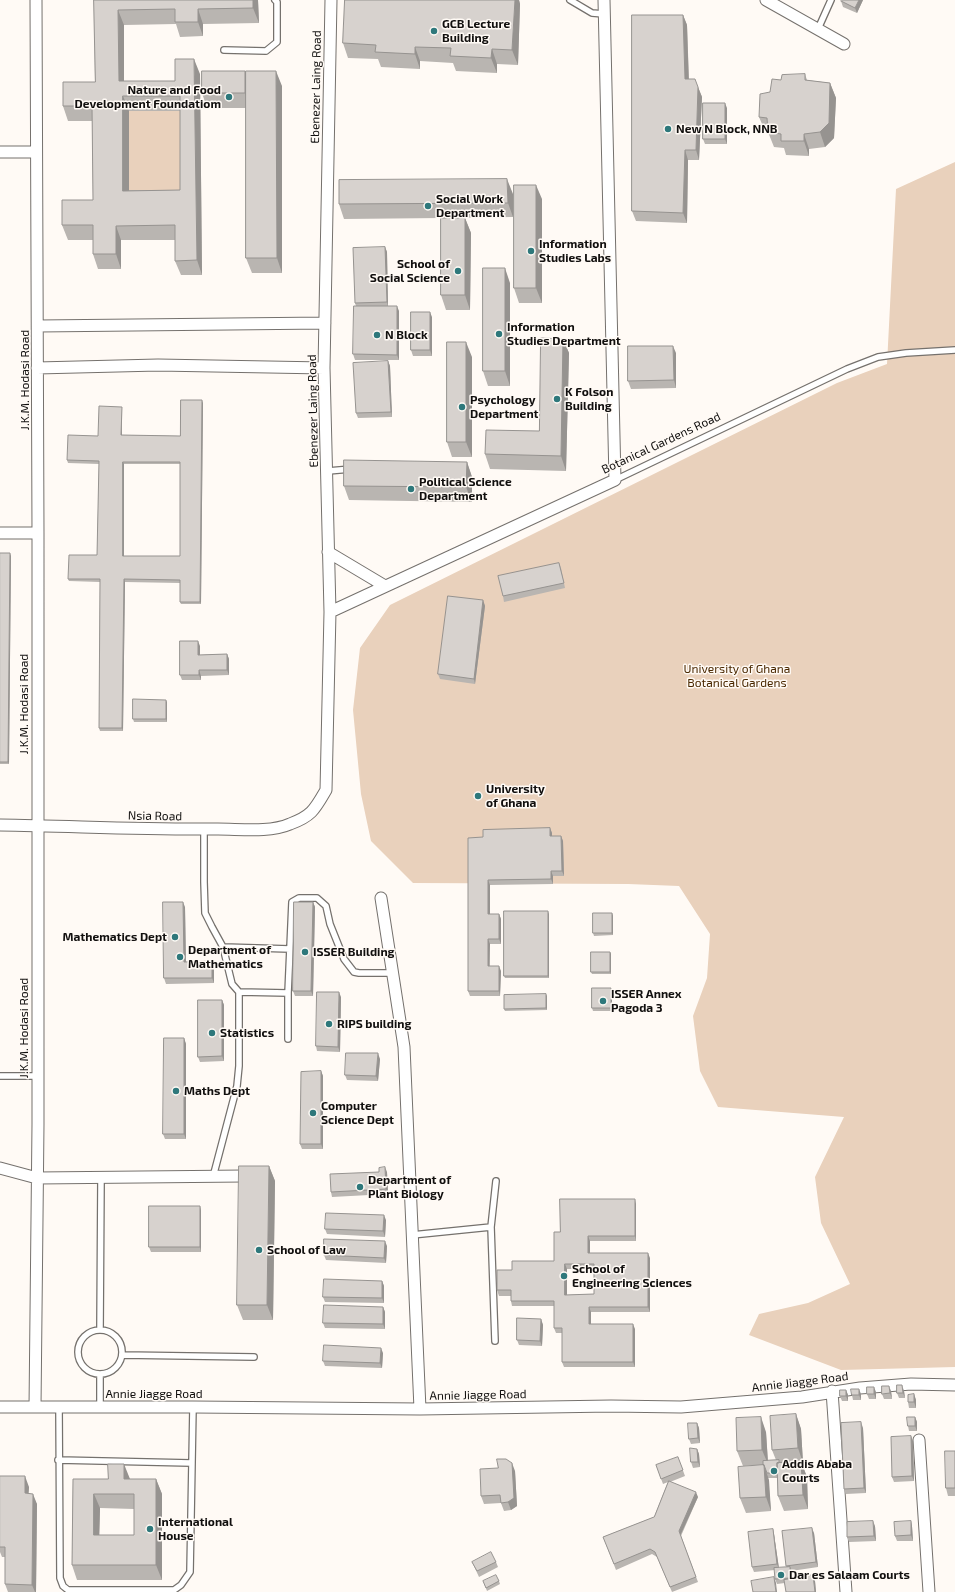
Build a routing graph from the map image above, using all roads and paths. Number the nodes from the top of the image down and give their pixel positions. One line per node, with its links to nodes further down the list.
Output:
1 (36, 0): 13 (street, J.K.M. Hodasi Road)
2 (275, 0): 11 (lane)
3 (331, 0): 14 (street, Ebenezer Laing Road)
4 (570, 0): 8 (lane)
5 (604, 0): 8 (street)
6 (766, 0): 9 (street)
7 (831, 0): 9 (lane)
8 (604, 14): 21 (street)
9 (818, 29): 10 (street)
10 (844, 44)
11 (224, 50)
12 (0, 152): 13 (street)
13 (36, 152): 15 (street, J.K.M. Hodasi Road)
14 (325, 323): 15 (street); 18 (street, Ebenezer Laing Road)
15 (38, 326): 17 (street, J.K.M. Hodasi Road)
16 (955, 350): 21 (lane, Botanical Gardens Road)
17 (37, 368): 18 (street); 23 (street, J.K.M. Hodasi Road)
18 (324, 368): 20 (street, Ebenezer Laing Road)
19 (354, 469): 20 (lane)
20 (328, 471): 24 (street, Ebenezer Laing Road)
21 (615, 480): 25 (street, Botanical Gardens Road)
22 (0, 533): 23 (street)
23 (38, 533): 29 (street, J.K.M. Hodasi Road)
24 (328, 552): 25 (street); 26 (street, Ebenezer Laing Road)
25 (385, 586): 26 (street, Botanical Gardens Road)
26 (330, 612): 27 (street, Ebenezer Laing Road)
27 (308, 816): 30 (street, Nsia Road)
28 (0, 825): 29 (street, Nsia Road)
29 (37, 826): 30 (street, Nsia Road); 39 (street, J.K.M. Hodasi Road)
30 (204, 829): 32 (lane)
31 (381, 898): 34 (street)
32 (224, 947): 33 (lane); 35 (lane)
33 (290, 949): 34 (lane); 36 (lane)
34 (392, 973): 47 (street)
35 (239, 992): 36 (lane); 42 (lane)
36 (288, 993): 37 (lane)
37 (288, 1039)
38 (0, 1076): 39 (lane)
39 (37, 1076): 43 (street, J.K.M. Hodasi Road)
40 (0, 1168): 43 (street)
41 (244, 1176): 42 (street)
42 (213, 1177): 44 (street)
43 (37, 1178): 44 (street); 56 (street, J.K.M. Hodasi Road)
44 (101, 1179): 48 (lane)
45 (496, 1181): 46 (lane)
46 (491, 1226): 47 (lane); 49 (lane)
47 (412, 1235): 60 (street)
48 (100, 1330): 50 (lane); 52 (lane)
49 (495, 1341)
50 (122, 1355): 51 (lane); 52 (lane)
51 (254, 1357)
52 (100, 1374): 58 (lane)
53 (955, 1385): 54 (street, Annie Jiagge Road)
54 (832, 1391): 60 (street, Annie Jiagge Road); 64 (street)
55 (0, 1407): 56 (street, Annie Jiagge Road)
56 (35, 1407): 57 (street, Annie Jiagge Road)
57 (58, 1407): 58 (street, Annie Jiagge Road); 62 (lane)
58 (100, 1407): 59 (street, Annie Jiagge Road)
59 (193, 1407): 60 (street, Annie Jiagge Road); 63 (lane)
60 (420, 1409)
61 (919, 1440): 65 (street)
62 (58, 1460): 63 (lane); 63 (lane)
63 (191, 1463)
64 (846, 1592)
65 (929, 1592)

